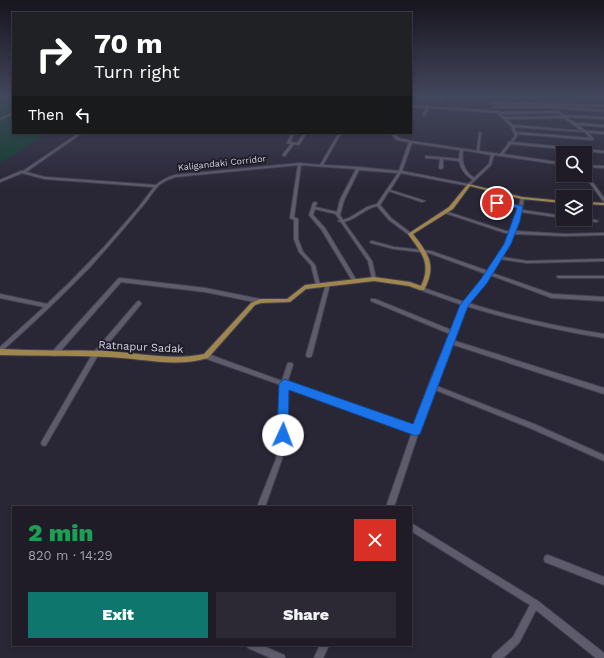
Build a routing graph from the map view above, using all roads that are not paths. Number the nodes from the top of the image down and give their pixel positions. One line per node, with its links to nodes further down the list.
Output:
1 (513, 128): 6 (street)
2 (533, 128): 4 (street)
3 (581, 128): 4 (street)
4 (586, 132): 6 (street); 7 (street)
5 (480, 133): 17 (street)
6 (515, 133): 14 (street)
7 (604, 133)
8 (80, 134): 33 (street)
9 (293, 134): 15 (street)
10 (305, 134): 15 (street)
11 (339, 134): 27 (street)
12 (392, 134): 13 (street)
13 (411, 142): 16 (street); 32 (street)
14 (509, 143): 18 (street); 20 (street)
15 (293, 144): 21 (street)
16 (462, 149): 17 (street); 24 (street)
17 (478, 152): 19 (street)
18 (604, 152)
19 (493, 154): 20 (street); 34 (street)
20 (501, 155): 25 (street)
21 (284, 156)
22 (426, 157): 23 (street)
23 (442, 158): 24 (street); 31 (street)
24 (460, 160): 34 (street)
25 (556, 163)
26 (300, 164): 27 (street, Kaligandaki Corridor); 38 (street, Kaligandaki Corridor); 70 (street)
27 (321, 165): 30 (street, Kaligandaki Corridor)
28 (592, 166): 29 (street)
29 (604, 167)
30 (358, 168): 32 (street, Kaligandaki Corridor); 52 (street)
31 (441, 168)
32 (400, 172): 37 (street, Kaligandaki Corridor); 39 (street)
33 (23, 173): 35 (street); 38 (street)
34 (474, 179): 37 (street)
35 (0, 181)
36 (591, 182): 41 (street)
37 (469, 185): 40 (main road); 51 (main road)
38 (155, 186): 78 (street, Kaligandaki Corridor)
39 (388, 190): 42 (street); 48 (street)
40 (522, 198): 43 (main road); 50 (street)
41 (604, 200)
42 (423, 201)
43 (556, 201)
44 (315, 203): 49 (street)
45 (497, 203): 50 (street)
46 (592, 203): 47 (main road)
47 (604, 204)
48 (378, 205): 54 (street); 58 (street)
49 (313, 208): 52 (street); 68 (street)
50 (521, 209): 53 (street); 57 (street)
51 (444, 212): 57 (street); 58 (main road)
52 (338, 213): 54 (street)
53 (556, 216)
54 (340, 221): 67 (street)
55 (592, 221): 56 (street)
56 (596, 221)
57 (513, 232): 59 (street); 62 (street)
58 (410, 234): 61 (main road)
59 (604, 234)
60 (372, 242): 61 (street)
61 (424, 251): 64 (street); 71 (main road)
62 (499, 258): 63 (street); 64 (street)
63 (604, 260)
64 (489, 272): 73 (street); 77 (street)
65 (559, 277): 66 (street)
66 (604, 277)
67 (374, 279): 68 (main road); 71 (main road)
68 (355, 281): 69 (main road)
69 (328, 284): 70 (main road); 85 (street)
70 (318, 285): 75 (main road)
71 (422, 289): 77 (street)
72 (0, 296): 78 (street)
73 (604, 299)
74 (373, 300): 79 (street)
75 (260, 301): 83 (street); 86 (main road)
76 (139, 303): 84 (street)
77 (464, 305): 79 (street); 80 (street)
78 (48, 306): 82 (street, Kaligandaki Corridor)
79 (453, 333): 81 (street)
80 (604, 336)
81 (449, 341): 89 (street); 90 (street)
82 (0, 351): 83 (main road, Ratnapur Sadak)
83 (54, 354): 84 (main road, Ratnapur Sadak)
84 (95, 354): 86 (main road, Ratnapur Sadak); 92 (street)
85 (309, 355)
86 (206, 356): 88 (street)
87 (290, 365): 88 (street)
88 (284, 384): 91 (street); 94 (street)
89 (431, 386): 91 (street); 93 (street)
90 (604, 392)
91 (416, 430): 95 (street)
92 (44, 443)
93 (604, 458)
94 (261, 506)
95 (390, 506)
96 (412, 528): 99 (street)
97 (548, 559): 98 (street)
98 (604, 581)
99 (535, 604): 104 (street); 105 (street)
100 (253, 646): 102 (street)
101 (324, 646): 103 (street)
102 (281, 658)
103 (318, 658)
104 (496, 658)
105 (603, 658)

